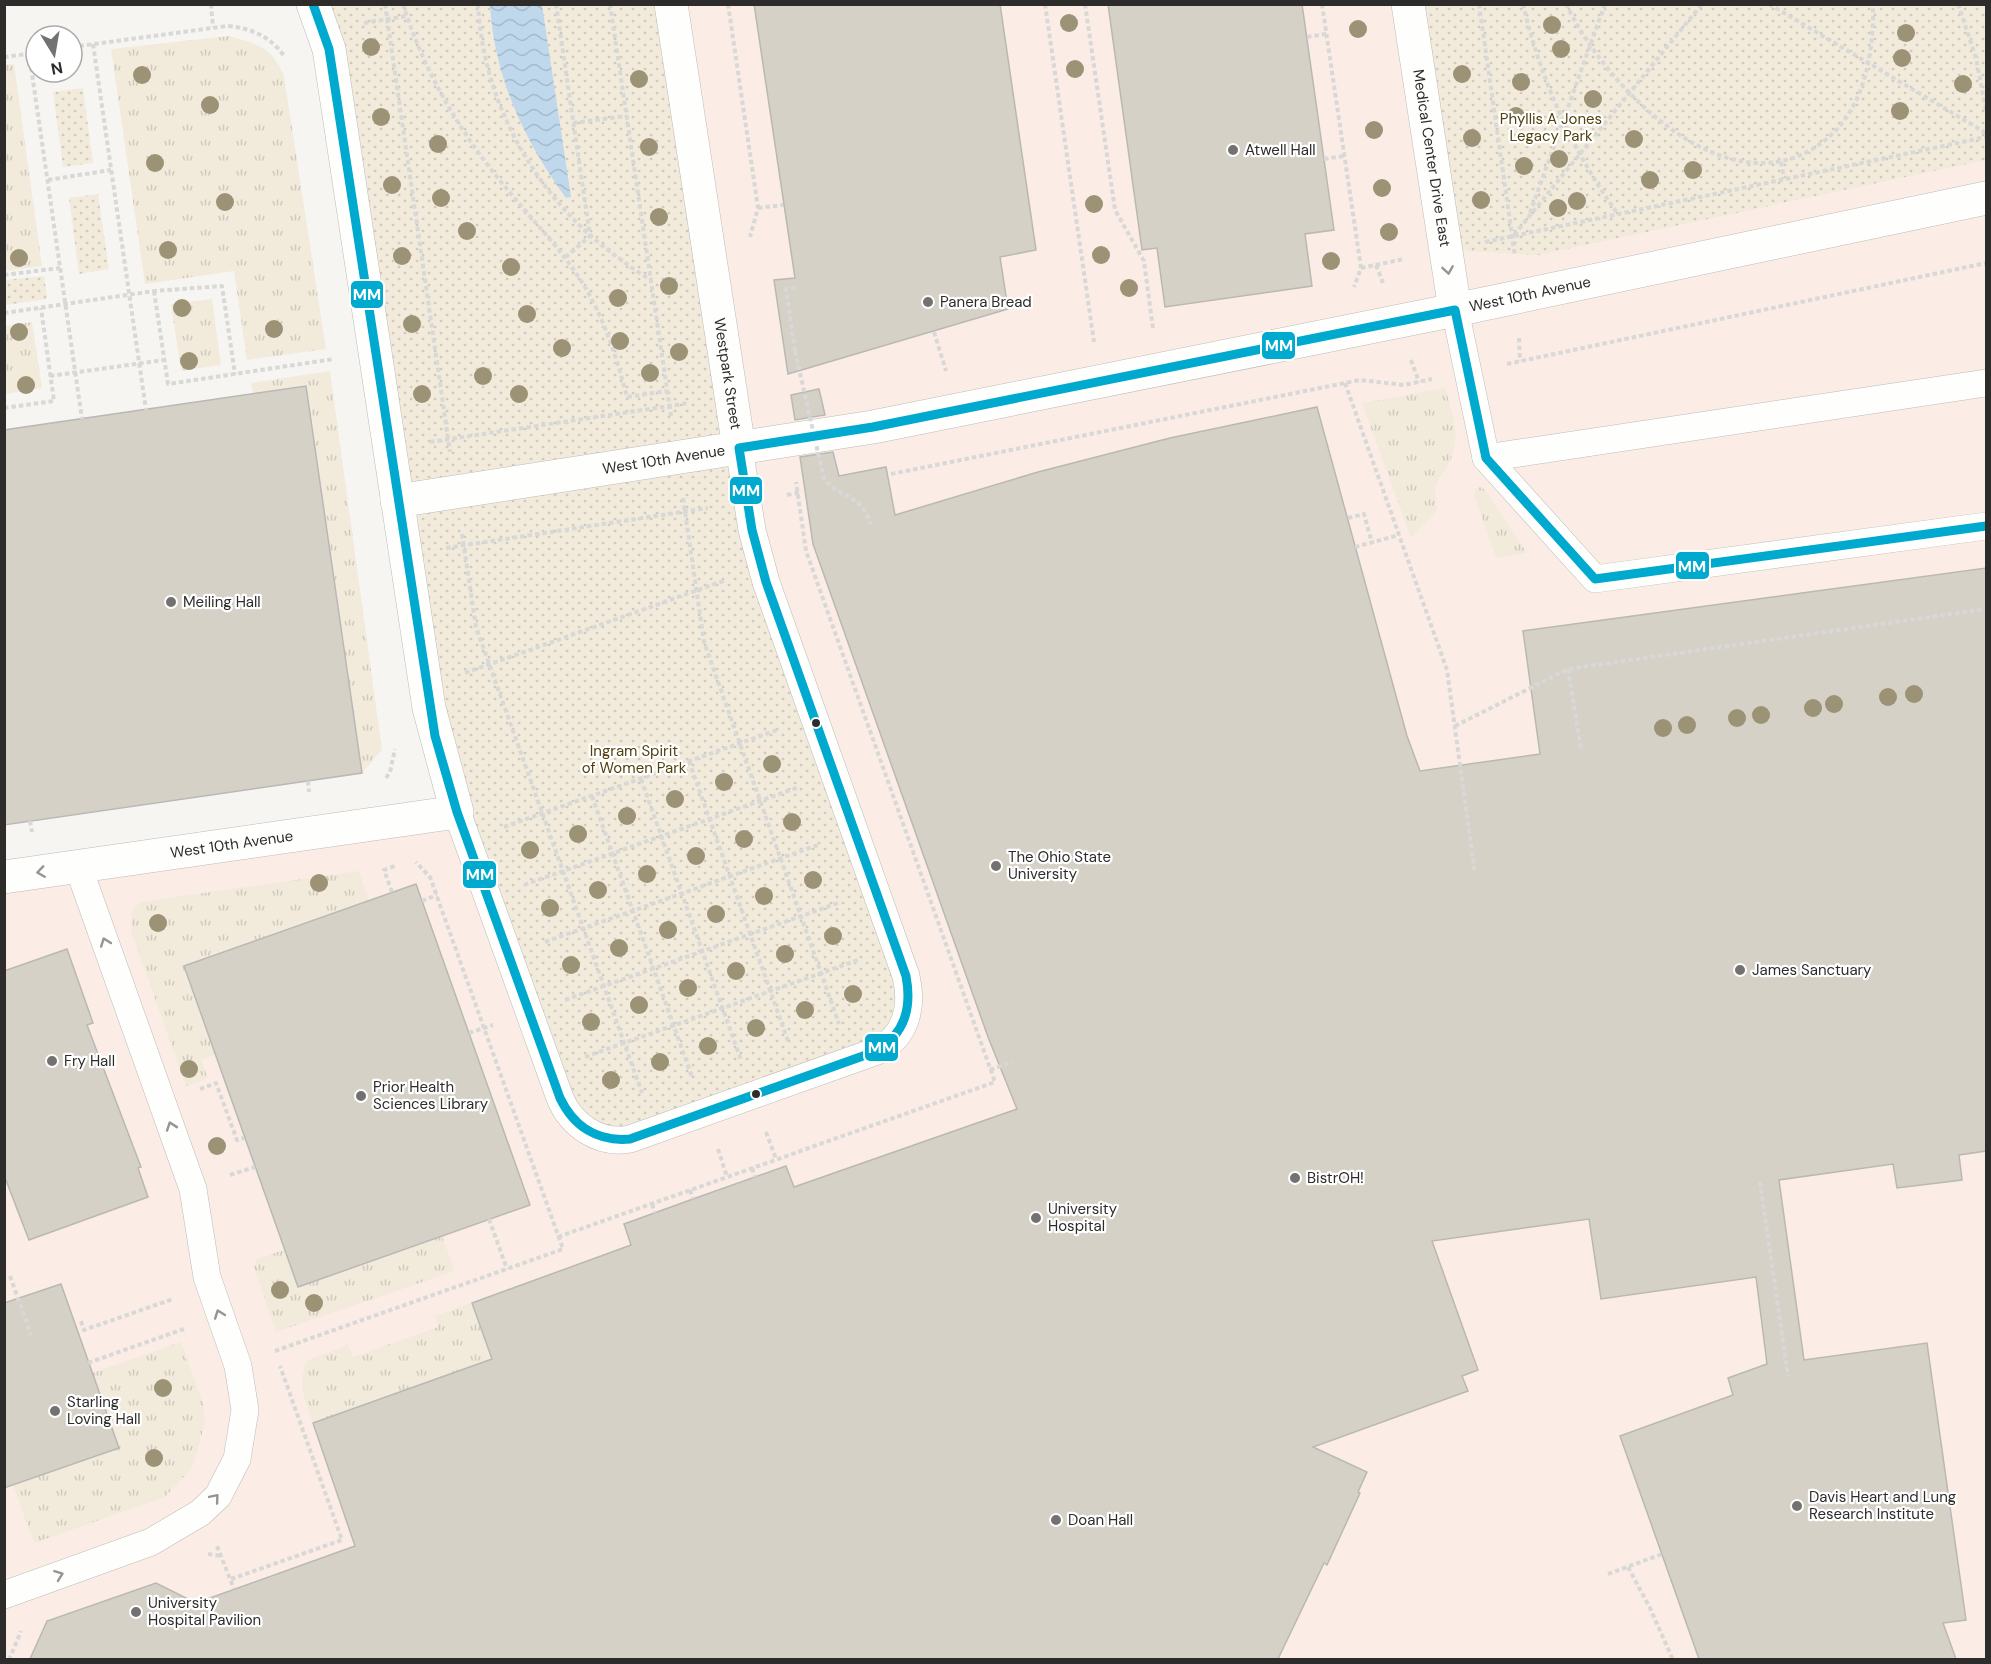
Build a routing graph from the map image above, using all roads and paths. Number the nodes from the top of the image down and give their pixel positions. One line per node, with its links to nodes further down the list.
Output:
1 (211, 4): 22 (path)
2 (313, 4): 88 (street)
3 (385, 4): 86 (path)
4 (403, 4): 54 (path)
5 (478, 4): 51 (path)
6 (556, 4): 37 (path)
7 (610, 4): 35 (path)
8 (672, 4): 81 (street, Westpark Street)
9 (728, 4): 48 (path)
10 (1045, 4): 69 (path)
11 (1085, 4): 67 (path)
12 (1322, 4): 23 (path)
13 (1408, 4): 65 (street, Medical Center Drive East, one-way to 65)
14 (1479, 4): 52 (path)
15 (1523, 4): 36 (path)
16 (1566, 4): 27 (path)
17 (1605, 4): 27 (path)
18 (1702, 4): 33 (path)
19 (1769, 4): 30 (path)
20 (1873, 4): 30 (path)
21 (1958, 4): 34 (path)
22 (213, 27): 25 (path); 31 (path)
23 (1326, 34): 24 (path); 40 (path)
24 (1307, 37)
25 (93, 44): 26 (path); 43 (path)
26 (84, 45)
27 (1590, 47): 33 (path); 36 (path)
28 (24, 55): 29 (path)
29 (4, 57)
30 (1868, 63): 38 (path); 42 (path)
31 (290, 64)
32 (34, 84): 45 (path)
33 (1629, 94): 39 (path); 42 (path)
34 (1986, 111)
35 (627, 116): 37 (path); 58 (path)
36 (1564, 119): 39 (path); 50 (path)
37 (573, 123): 51 (path)
38 (1986, 135): 44 (path)
39 (1581, 154): 49 (path); 50 (path)
40 (1344, 156): 41 (path); 59 (path)
41 (1324, 159)
42 (1781, 162): 44 (path)
43 (111, 170): 45 (path); 62 (path)
44 (1784, 179): 49 (path)
45 (48, 180): 56 (path)
46 (1986, 198): 65 (street, West 10th Avenue)
47 (783, 205): 48 (path)
48 (758, 208): 53 (path)
49 (1618, 214): 52 (path)
50 (1529, 217): 52 (path)
51 (590, 236): 54 (path); 58 (path)
52 (1514, 236)
53 (749, 242)
54 (566, 257): 80 (path)
55 (1986, 263): 74 (path)
56 (60, 268): 57 (path); 63 (path)
57 (4, 275)
58 (651, 280): 80 (path)
59 (1358, 282)
60 (796, 288): 96 (path, bridge)
61 (154, 291): 62 (path); 71 (path); 76 (path)
62 (129, 296): 63 (path); 72 (path)
63 (66, 304): 64 (path); 75 (path)
64 (41, 308): 66 (path); 77 (path)
65 (1455, 310): 74 (lane); 87 (street, West 10th Avenue)
66 (4, 313)
67 (1154, 330)
68 (934, 332): 73 (path)
69 (1094, 342)
70 (338, 358): 76 (path)
71 (164, 360): 72 (path); 76 (path)
72 (139, 364): 75 (path); 84 (path)
73 (946, 372)
74 (1467, 372): 78 (path); 90 (lane)
75 (75, 373): 77 (path); 85 (path)
76 (235, 374)
77 (50, 376): 83 (path)
78 (1346, 383): 91 (path); 98 (path)
79 (1986, 383): 90 (lane)
80 (667, 391): 82 (path)
81 (731, 397): 82 (path); 87 (street, Westpark Street)
82 (669, 406): 86 (path); 89 (path)
83 (4, 408)
84 (146, 410)
85 (82, 419)
86 (448, 439): 88 (path); 92 (path)
87 (739, 448): 89 (street, West 10th Avenue); 103 (lane, Westpark Street)
88 (390, 449): 93 (street)
89 (677, 458): 92 (street, West 10th Avenue); 94 (path)
90 (1486, 458): 97 (lane)
91 (891, 474)
92 (456, 492): 93 (street, West 10th Avenue); 100 (path)
93 (398, 501): 102 (street)
94 (685, 512): 100 (path); 104 (path)
95 (1348, 518): 99 (path)
96 (871, 524)
97 (1986, 526)
98 (1399, 535): 99 (path); 110 (path)
99 (1372, 543): 101 (path)
100 (463, 544): 102 (path); 106 (path)
101 (1355, 547)
102 (406, 556): 108 (street)
103 (762, 567): 104 (path); 109 (lane, Westpark Street); 119 (path)
104 (696, 591): 106 (path); 111 (path)
105 (1986, 609): 107 (path)
106 (489, 664): 108 (path); 118 (path)
107 (1569, 669): 110 (path); 112 (path)
108 (426, 687): 122 (street)
109 (814, 717): 111 (path); 114 (lane, Westpark Street)
110 (1455, 726): 130 (path)
111 (740, 743): 113 (path); 117 (path)
112 (1581, 749)
113 (689, 761): 115 (path); 120 (path)
114 (834, 775): 117 (path); 123 (lane, Westpark Street)
115 (641, 779): 116 (path); 124 (path)
116 (592, 796): 118 (path); 125 (path)
117 (760, 801): 120 (path); 126 (path)
118 (542, 814): 122 (path); 129 (path)
119 (901, 816): 123 (path); 155 (path)
120 (710, 819): 124 (path); 131 (path)
121 (397, 820): 122 (street, West 10th Avenue); 127 (path); 128 (street, West 10th Avenue)
122 (463, 826): 127 (path); 137 (lane, Westpark Street)
123 (855, 832): 126 (path); 133 (lane, Westpark Street)
124 (661, 836): 125 (path); 135 (path)
125 (612, 854): 129 (path); 139 (path)
126 (781, 858): 131 (path); 140 (path)
127 (410, 861): 134 (path); 136 (path)
128 (78, 866): 132 (street, West 10th Avenue, one-way to 132); 190 (lane, one-way to 128)
129 (562, 872): 137 (path); 141 (path)
130 (1475, 874)
131 (730, 876): 135 (path); 142 (path)
132 (4, 877)
133 (875, 889): 140 (path); 157 (lane, Westpark Street)
134 (392, 892)
135 (682, 894): 139 (path); 143 (path)
136 (437, 895): 138 (path); 152 (path)
137 (488, 897): 144 (lane, Westpark Street)
138 (422, 900)
139 (633, 910): 141 (path); 145 (path)
140 (801, 916): 142 (path); 146 (path)
141 (583, 928): 144 (path); 147 (path)
142 (750, 934): 143 (path); 148 (path)
143 (702, 951): 145 (path); 149 (path)
144 (508, 955): 150 (lane, Westpark Street)
145 (653, 968): 147 (path); 151 (path)
146 (822, 973): 148 (path); 157 (path)
147 (603, 986): 150 (path); 156 (path)
148 (770, 991): 149 (path); 160 (path)
149 (722, 1008): 151 (path); 162 (path)
150 (529, 1012): 152 (path); 163 (lane, Westpark Street)
151 (674, 1026): 156 (path); 162 (path)
152 (484, 1028): 153 (path); 175 (path)
153 (469, 1033)
154 (988, 1037): 155 (path)
155 (980, 1040): 159 (path)
156 (624, 1043): 163 (path)
157 (852, 1060): 160 (lane, Westpark Street)
158 (1012, 1062): 159 (path)
159 (990, 1070): 165 (path)
160 (802, 1078): 162 (lane, Westpark Street)
161 (220, 1094): 164 (path)
162 (729, 1104): 163 (lane, Westpark Street); 165 (path); 167 (path)
163 (655, 1130)
164 (244, 1138)
165 (776, 1159): 166 (path)
166 (752, 1168): 167 (path); 168 (path)
167 (728, 1177): 170 (path)
168 (755, 1177)
169 (1760, 1182): 185 (path)
170 (690, 1190): 171 (path); 172 (path)
171 (693, 1199)
172 (652, 1204): 173 (path); 175 (path)
173 (655, 1213)
174 (489, 1219): 176 (path)
175 (558, 1237): 176 (path)
176 (507, 1269): 183 (path)
177 (10, 1276): 181 (path)
178 (179, 1296): 179 (path)
179 (81, 1321)
180 (190, 1327): 184 (path)
181 (31, 1335)
182 (271, 1341): 183 (path)
183 (275, 1352): 189 (path)
184 (88, 1363)
185 (1788, 1376)
186 (1662, 1554): 187 (path)
187 (1628, 1567): 188 (path); 191 (path)
188 (1608, 1574)
189 (231, 1579)
190 (4, 1595)
191 (1672, 1659)

